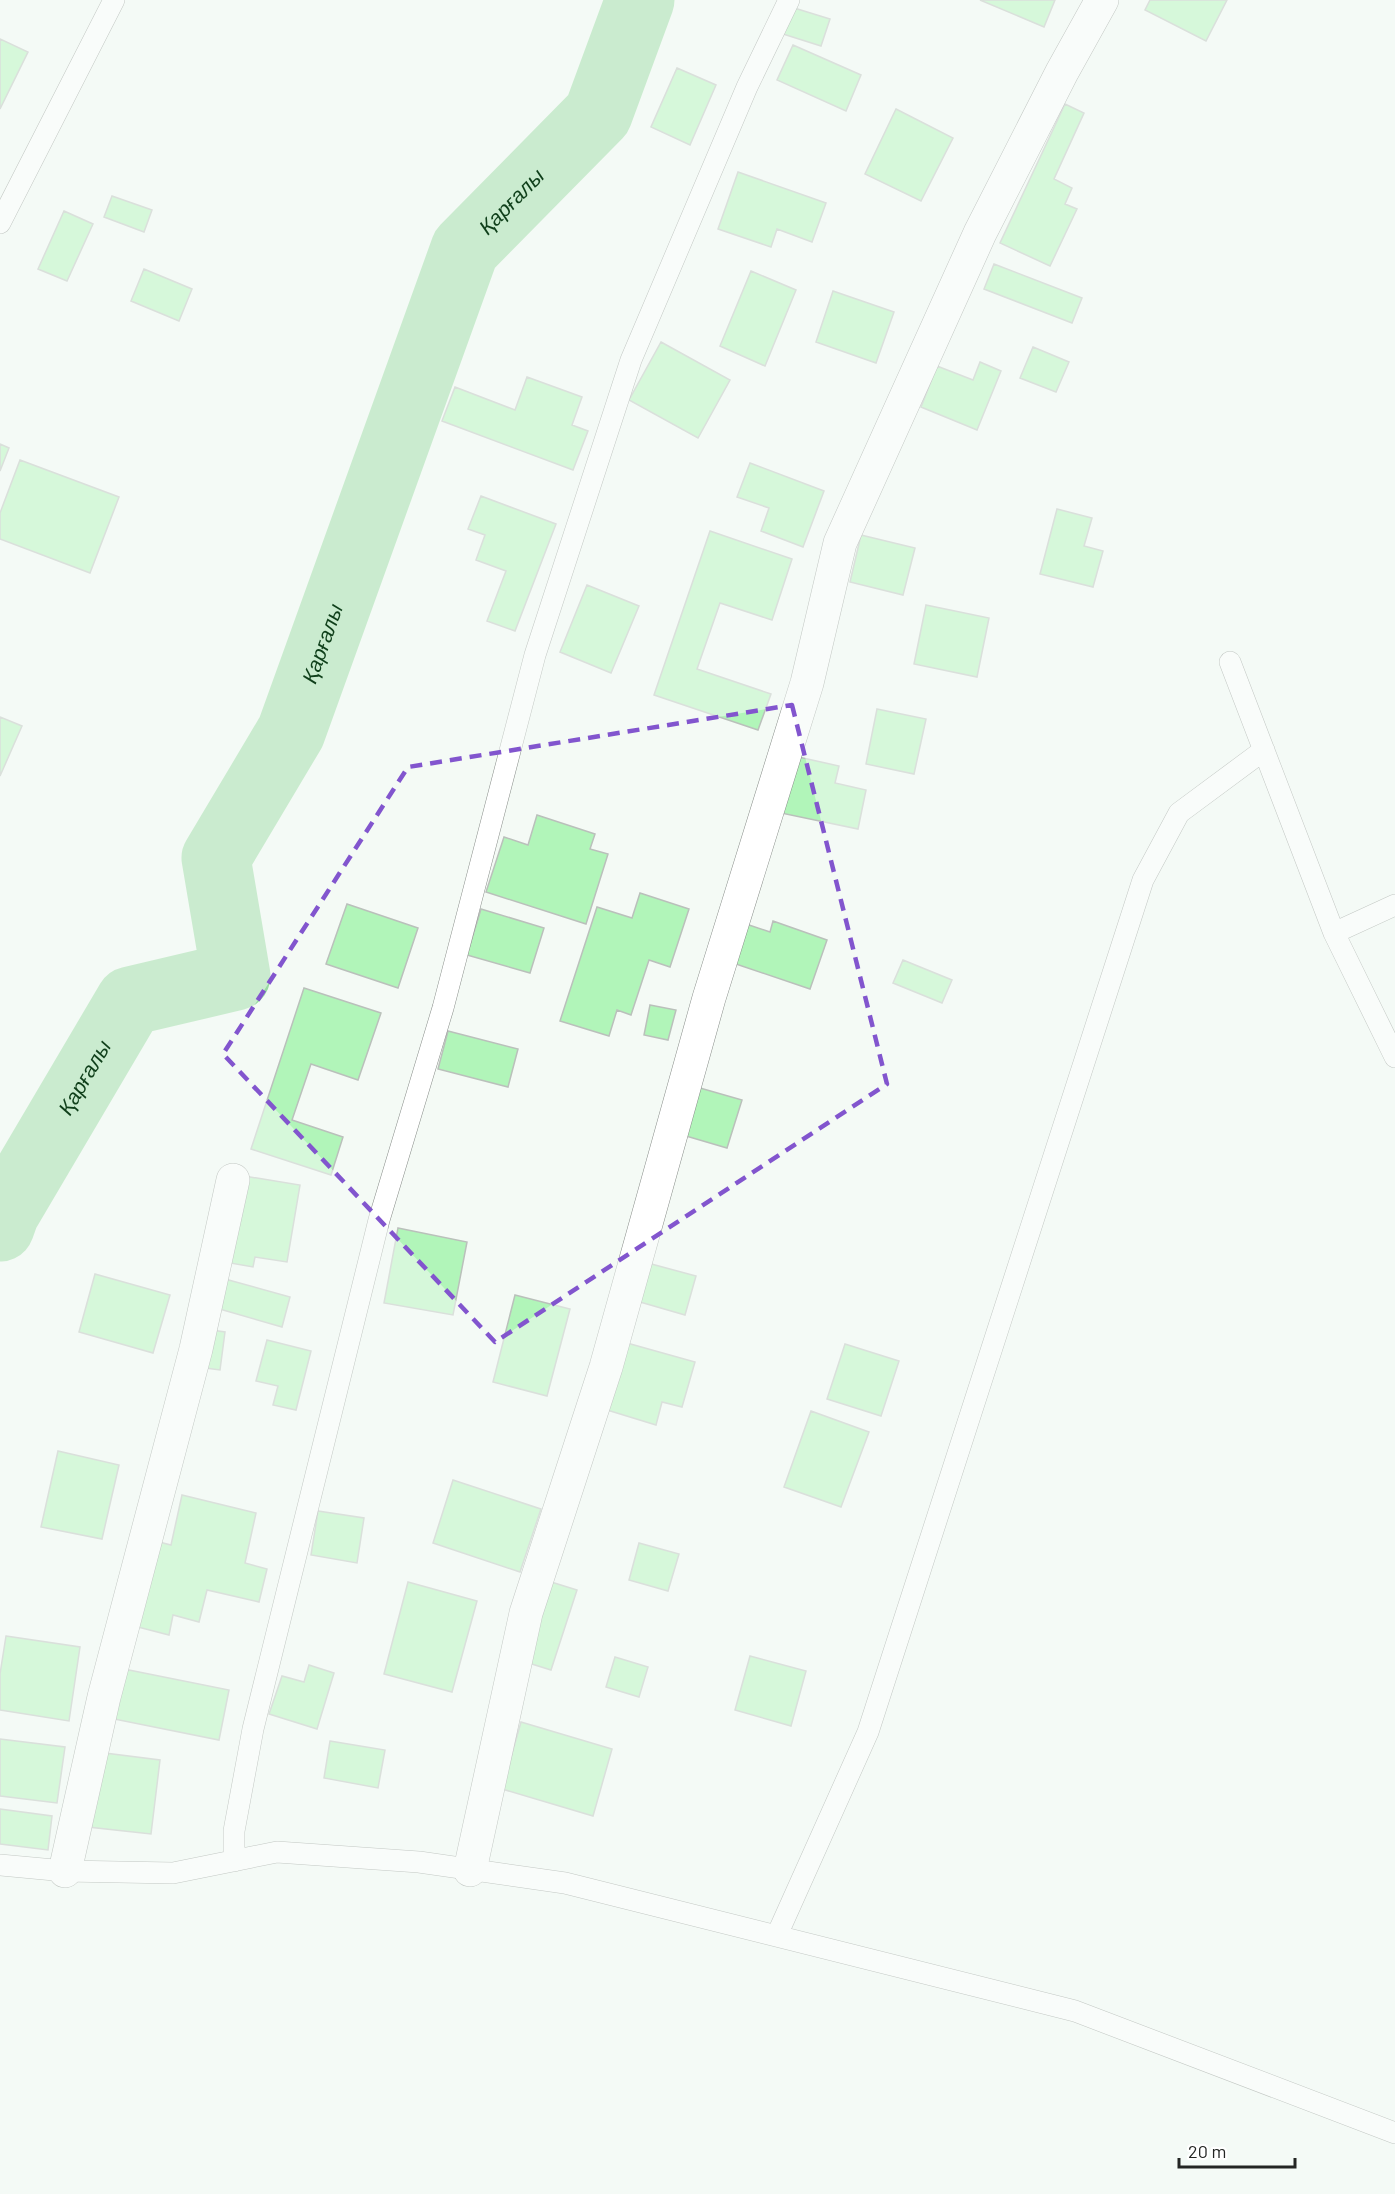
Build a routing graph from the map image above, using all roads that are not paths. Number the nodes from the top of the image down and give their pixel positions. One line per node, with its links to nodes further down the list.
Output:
1 (114, 0): 4 (lane)
2 (789, 0): 11 (lane)
3 (1102, 0): 13 (street)
4 (0, 223)
5 (1230, 662): 6 (lane)
6 (1264, 750): 8 (lane); 15 (lane)
7 (1395, 905): 8 (lane)
8 (1334, 933): 9 (lane)
9 (1395, 1057)
10 (233, 1180): 14 (street)
11 (234, 1861): 13 (lane); 14 (lane)
12 (0, 1866): 14 (lane)
13 (470, 1870): 15 (lane)
14 (65, 1871)
15 (777, 1935): 16 (lane)
16 (1395, 2133)

